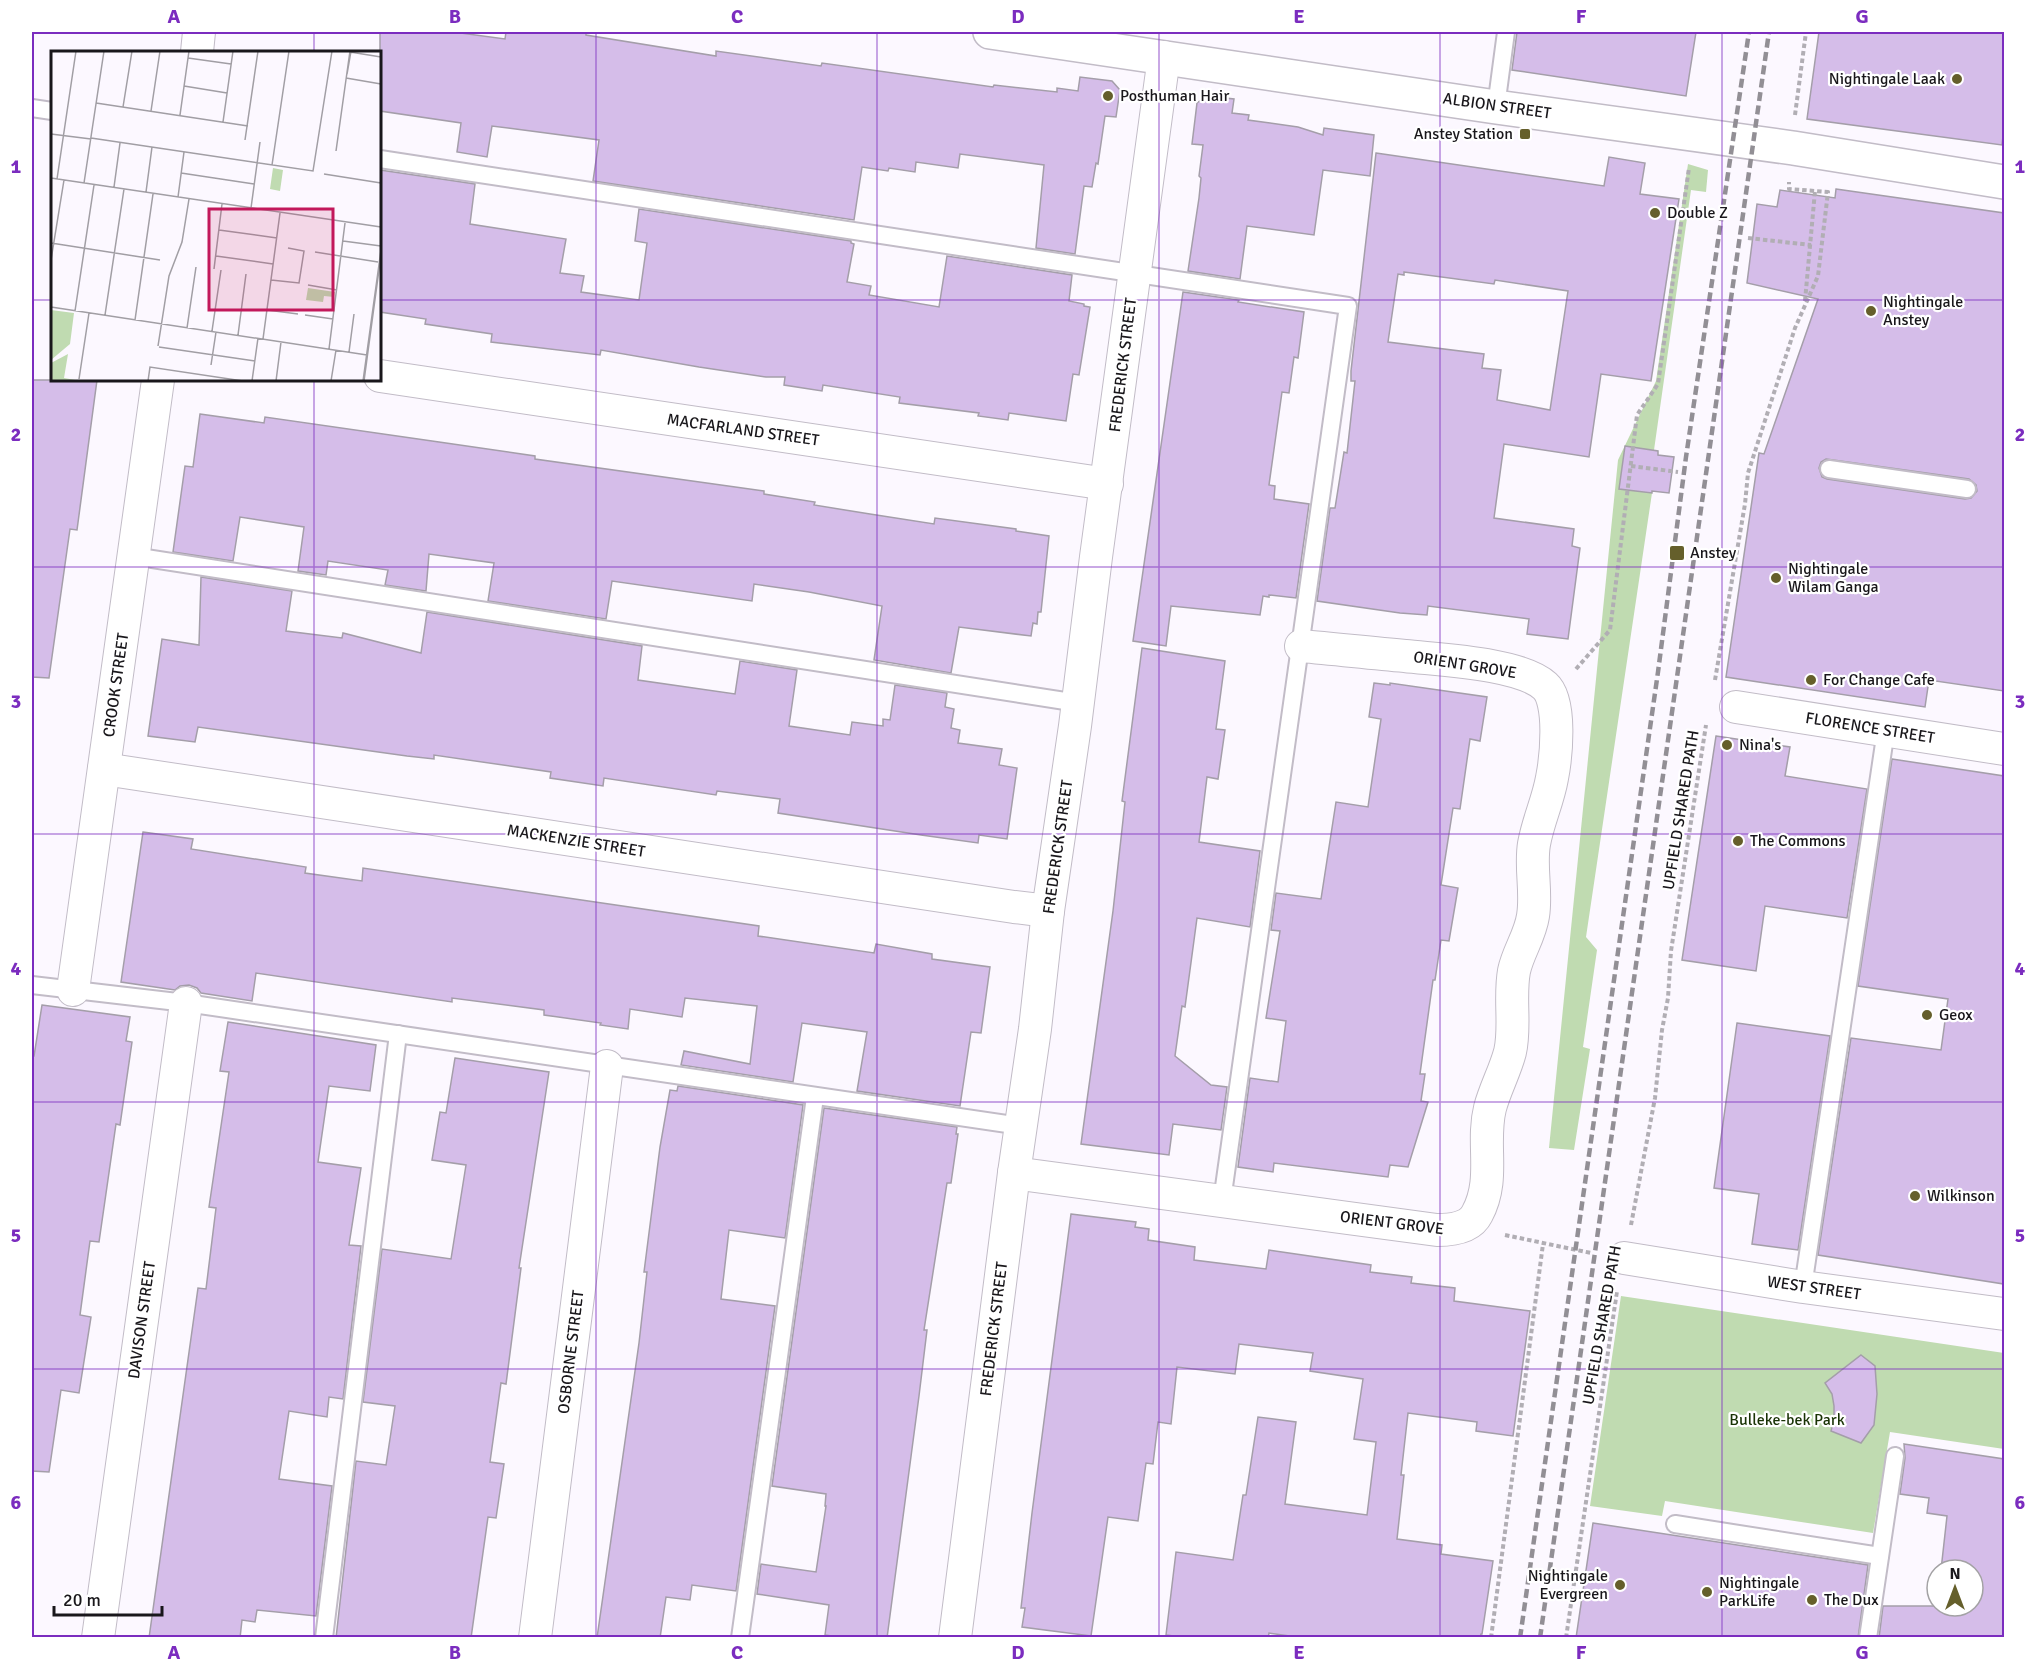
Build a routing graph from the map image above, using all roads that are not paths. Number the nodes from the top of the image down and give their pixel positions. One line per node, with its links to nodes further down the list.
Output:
1 (199, 32): 4 (street)
2 (990, 32): 5 (street, ALBION STREET)
3 (1506, 32): 6 (lane)
4 (197, 51)
5 (1164, 57): 6 (street, ALBION STREET); 11 (street, FREDERICK STREET)
6 (1496, 106): 10 (street, ALBION STREET)
7 (32, 108): 8 (lane)
8 (51, 111)
9 (381, 159): 11 (lane)
10 (2004, 182)
11 (1135, 272): 15 (street, FREDERICK STREET); 18 (lane)
12 (381, 376): 15 (street, MACFARLAND STREET)
13 (158, 381): 17 (street, CROOK STREET)
14 (1829, 469): 16 (lane)
15 (1107, 484): 19 (street, FREDERICK STREET)
16 (1967, 489)
17 (133, 555): 19 (lane); 23 (street, CROOK STREET)
18 (1301, 646): 33 (lane); 33 (street, ORIENT GROVE)
19 (1078, 703): 24 (street, FREDERICK STREET)
20 (1736, 707): 21 (street, FLORENCE STREET)
21 (1886, 730): 22 (street, FLORENCE STREET); 35 (lane)
22 (2004, 749)
23 (104, 770): 24 (street, MACKENZIE STREET); 26 (street, CROOK STREET)
24 (1048, 911): 31 (street, FREDERICK STREET)
25 (32, 985): 26 (lane)
26 (73, 990): 27 (lane)
27 (186, 1003): 28 (lane); 40 (street, DAVISON STREET)
28 (398, 1034): 29 (lane); 41 (lane)
29 (607, 1066): 30 (lane); 42 (street, OSBORNE STREET)
30 (815, 1097): 31 (lane); 43 (lane)
31 (1021, 1126): 32 (street, FREDERICK STREET)
32 (1014, 1173): 33 (street, ORIENT GROVE); 44 (street, FREDERICK STREET)
33 (1222, 1201)
34 (1624, 1258): 35 (street, WEST STREET)
35 (1803, 1287): 36 (street, WEST STREET)
36 (2004, 1314)
37 (1895, 1456): 39 (lane)
38 (1675, 1524): 39 (lane)
39 (1880, 1556): 45 (lane)
40 (98, 1638)
41 (324, 1638)
42 (535, 1638)
43 (740, 1638)
44 (955, 1638)
45 (1868, 1638)

